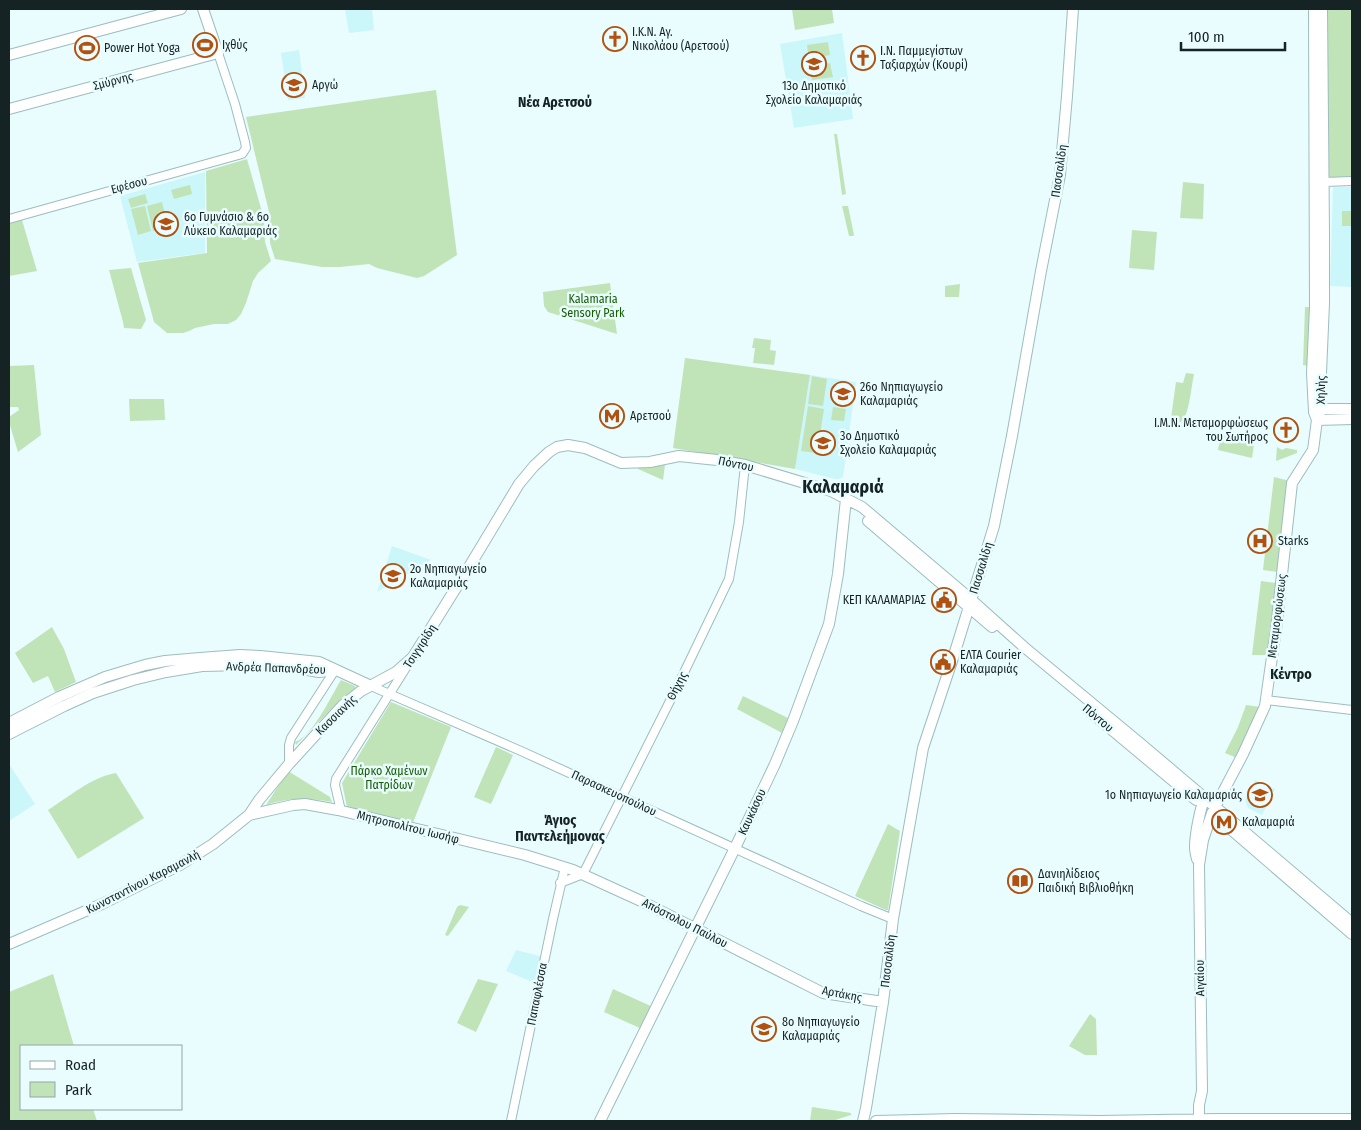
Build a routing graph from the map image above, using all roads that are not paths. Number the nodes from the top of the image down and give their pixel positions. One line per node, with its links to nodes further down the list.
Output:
1 (181, 9): 7 (main road)
2 (203, 9): 6 (main road)
3 (1073, 9): 19 (main road, Πασσαλίδη)
4 (1314, 9): 15 (main road, Χηλής)
5 (1322, 9): 10 (main road, Χηλής)
6 (218, 53): 8 (main road, Σμύρνης); 11 (street, Εφέσου)
7 (9, 55)
8 (9, 109)
9 (1352, 181): 10 (street)
10 (1324, 182): 13 (main road, Χηλής)
11 (9, 219)
12 (1352, 409): 13 (main road)
13 (1321, 410): 15 (main road, Χηλής)
14 (1352, 419): 15 (main road)
15 (1317, 420): 24 (main road, Μεταμορφώσεως)
16 (620, 463): 17 (main road, Πόντου); 20 (main road, Τσιγγιρίδη)
17 (745, 466): 18 (main road, Πόντου); 29 (street, Θήχης)
18 (846, 499): 19 (main road, Πόντου); 34 (main road, Καυκάσου)
19 (970, 603): 30 (main road, Πόντου); 39 (main road, Πασσαλίδη)
20 (413, 657): 22 (main road, Κασσιανής); 23 (street, Τσιγγιρίδη)
21 (335, 670): 22 (main road, Παρασκευοπούλου); 26 (main road, Ανδρέα Παπανδρέου); 27 (main road, Ανδρέα Παπανδρέου); 28 (street)
22 (371, 686): 23 (street, Παρασκευοπούλου); 28 (main road, Κασσιανής)
23 (389, 694): 29 (street, Παρασκευοπούλου); 31 (street, Τσιγγιρίδη)
24 (1266, 700): 25 (street); 32 (main road, Μεταμορφώσεως)
25 (1352, 710)
26 (9, 723)
27 (9, 734)
28 (289, 764): 33 (main road, Κωνσταντίνου Καραμανλή)
29 (621, 797): 34 (street, Παρασκευοπούλου); 37 (street, Θήχης)
30 (1203, 801): 32 (main road, Πόντου); 35 (main road, Αιγαίου)
31 (341, 811): 33 (main road, Μητροπολίτου Ιωσήφ); 36 (main road, Μητροπολίτου Ιωσήφ)
32 (1214, 811): 35 (main road, Αιγαίου); 40 (main road, Πόντου); 42 (main road, Πόντου)
33 (249, 815): 43 (main road, Κωνσταντίνου Καραμανλή)
34 (735, 848): 39 (street, Παρασκευοπούλου); 41 (main road, Καυκάσου)
35 (1199, 865): 47 (main road, Αιγαίου)
36 (565, 867): 37 (main road, Απόστολου Παύλου); 38 (street, Παπαφλέσσα)
37 (583, 874): 38 (street); 41 (main road, Απόστολου Παύλου)
38 (560, 883): 48 (street, Παπαφλέσσα)
39 (893, 919): 45 (main road, Πασσαλίδη)
40 (1352, 924)
41 (696, 929): 44 (main road, Απόστολου Παύλου); 49 (main road, Καυκάσου)
42 (1352, 934)
43 (9, 944)
44 (803, 983): 45 (main road, Αρτάκης)
45 (882, 1002): 50 (main road, Πασσαλίδη)
46 (1352, 1119): 47 (main road)
47 (1202, 1120): 51 (main road)
48 (511, 1121)
49 (600, 1121)
50 (863, 1121)
51 (876, 1121)

